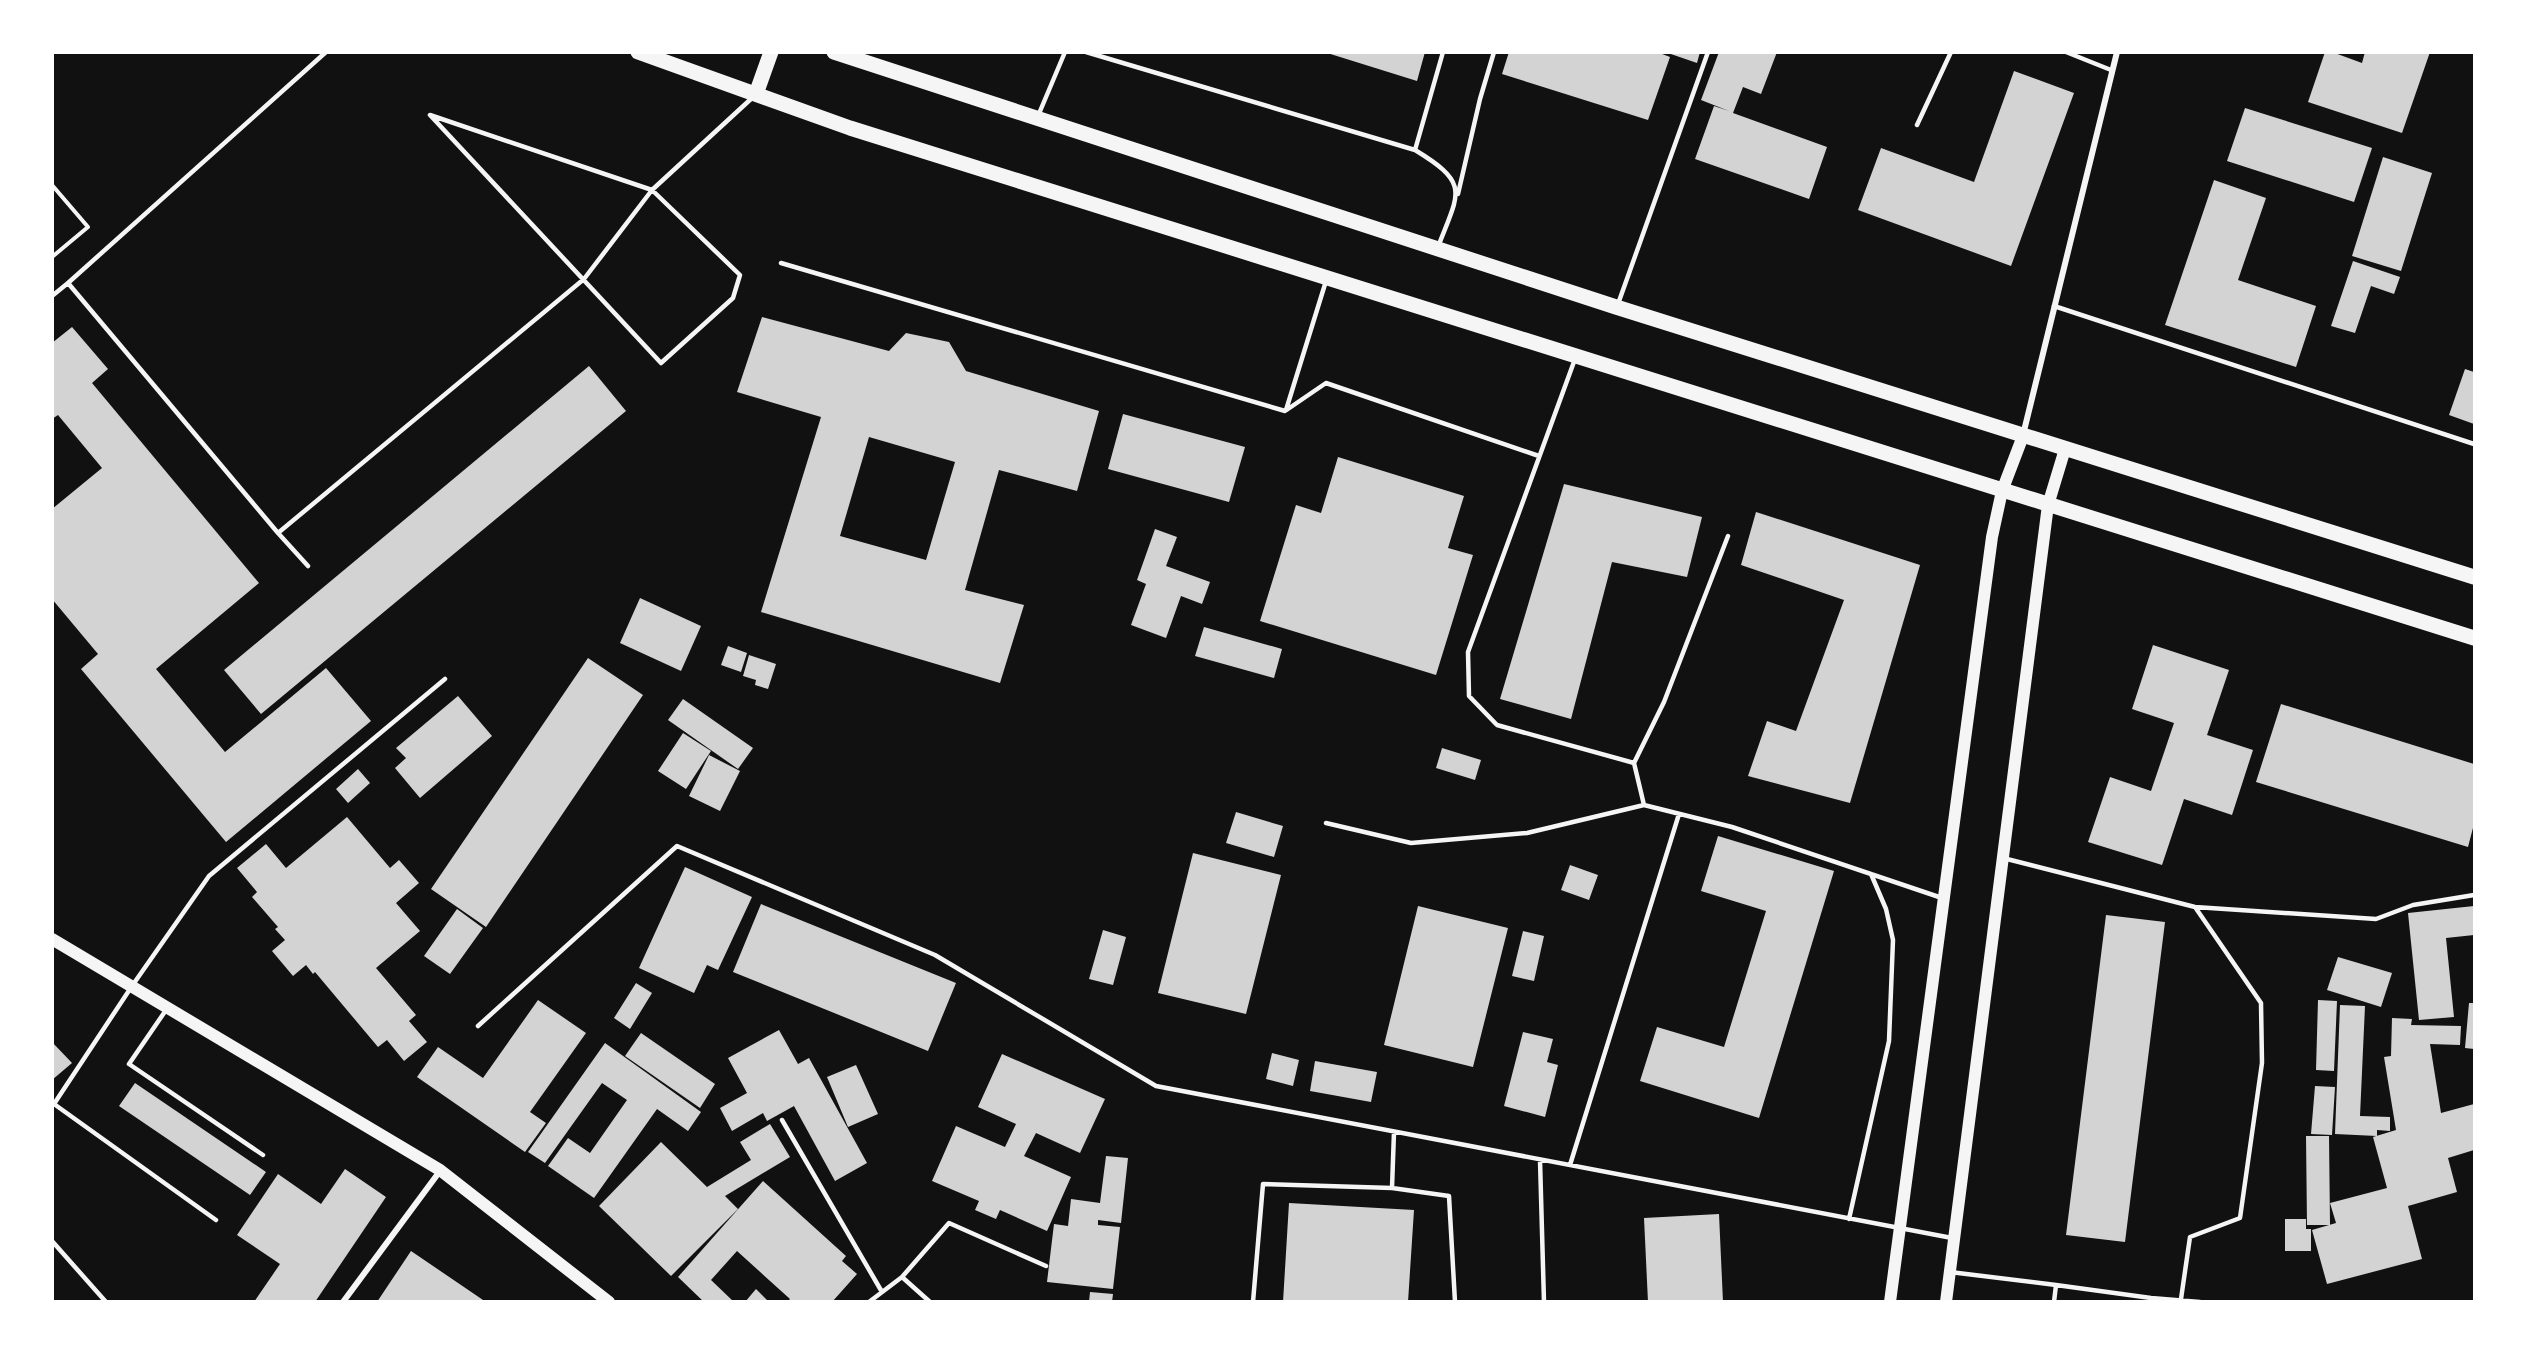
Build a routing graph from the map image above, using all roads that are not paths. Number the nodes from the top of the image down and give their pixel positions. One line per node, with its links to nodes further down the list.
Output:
1 (326, 52): 25 (lane)
2 (638, 52): 15 (main road)
3 (771, 52): 15 (main road)
4 (834, 52): 16 (main road)
5 (1065, 52): 16 (lane)
6 (1086, 52): 13 (lane)
7 (1443, 52): 18 (lane)
8 (1494, 52): 20 (lane)
9 (1708, 52): 28 (lane)
10 (1951, 52): 17 (lane)
11 (2066, 52): 14 (lane)
12 (2117, 52): 14 (street)
13 (1099, 54): 18 (lane)
14 (2111, 70): 27 (street)
15 (756, 94): 19 (lane); 23 (main road)
16 (1037, 120): 21 (main road)
17 (1917, 125)
18 (1415, 150): 20 (lane)
19 (652, 190): 24 (lane); 24 (lane); 24 (lane)
20 (1457, 197): 21 (lane)
21 (1437, 249): 28 (main road)
22 (782, 262): 30 (lane)
23 (1327, 278): 29 (main road); 30 (lane)
24 (584, 279): 37 (lane)
25 (68, 283): 26 (lane); 37 (lane)
26 (52, 296)
27 (2054, 306): 31 (street); 32 (lane)
28 (1616, 308): 31 (main road)
29 (1576, 356): 34 (lane); 35 (main road)
30 (1285, 411): 34 (lane)
31 (2023, 436): 33 (main road); 35 (main road)
32 (2475, 444)
33 (2066, 449): 36 (main road); 40 (main road)
34 (1539, 456): 43 (lane)
35 (2002, 491): 36 (main road); 50 (main road)
36 (2048, 505): 41 (main road); 47 (main road)
37 (278, 532): 39 (lane)
38 (1728, 536): 43 (lane)
39 (308, 566)
40 (2475, 577)
41 (2475, 638)
42 (445, 679): 53 (lane)
43 (1634, 763): 44 (lane)
44 (1644, 805): 45 (lane); 46 (lane)
45 (1679, 814): 48 (lane); 61 (lane)
46 (1326, 823)
47 (2003, 858): 51 (lane); 67 (main road)
48 (1871, 874): 50 (lane); 64 (lane)
49 (2475, 895): 51 (lane)
50 (1944, 899): 66 (main road)
51 (2195, 907): 74 (lane)
52 (52, 939): 53 (main road)
53 (132, 986): 54 (main road); 56 (lane)
54 (167, 1008): 59 (lane); 62 (main road)
55 (478, 1026): 58 (lane)
56 (53, 1106): 65 (lane)
57 (782, 1120): 73 (lane)
58 (1394, 1132): 60 (lane); 63 (lane)
59 (263, 1155)
60 (1540, 1160): 61 (lane); 82 (lane)
61 (1570, 1165): 64 (lane)
62 (440, 1170): 76 (street); 77 (main road)
63 (1392, 1188): 80 (lane); 81 (lane)
64 (1849, 1219): 66 (lane)
65 (216, 1220)
66 (1900, 1228): 67 (lane); 83 (main road)
67 (1955, 1238): 70 (main road)
68 (52, 1241): 75 (lane)
69 (1046, 1266): 71 (lane)
70 (1950, 1272): 72 (lane); 84 (main road)
71 (902, 1277): 73 (lane); 79 (lane)
72 (2056, 1285): 74 (lane); 85 (lane)
73 (882, 1292): 78 (lane)
74 (2181, 1299): 86 (lane)
75 (106, 1302)
76 (343, 1302)
77 (609, 1302)
78 (869, 1302)
79 (930, 1302)
80 (1253, 1302)
81 (1455, 1302)
82 (1544, 1302)
83 (1890, 1302)
84 (1946, 1302)
85 (2054, 1302)
86 (2200, 1302)

